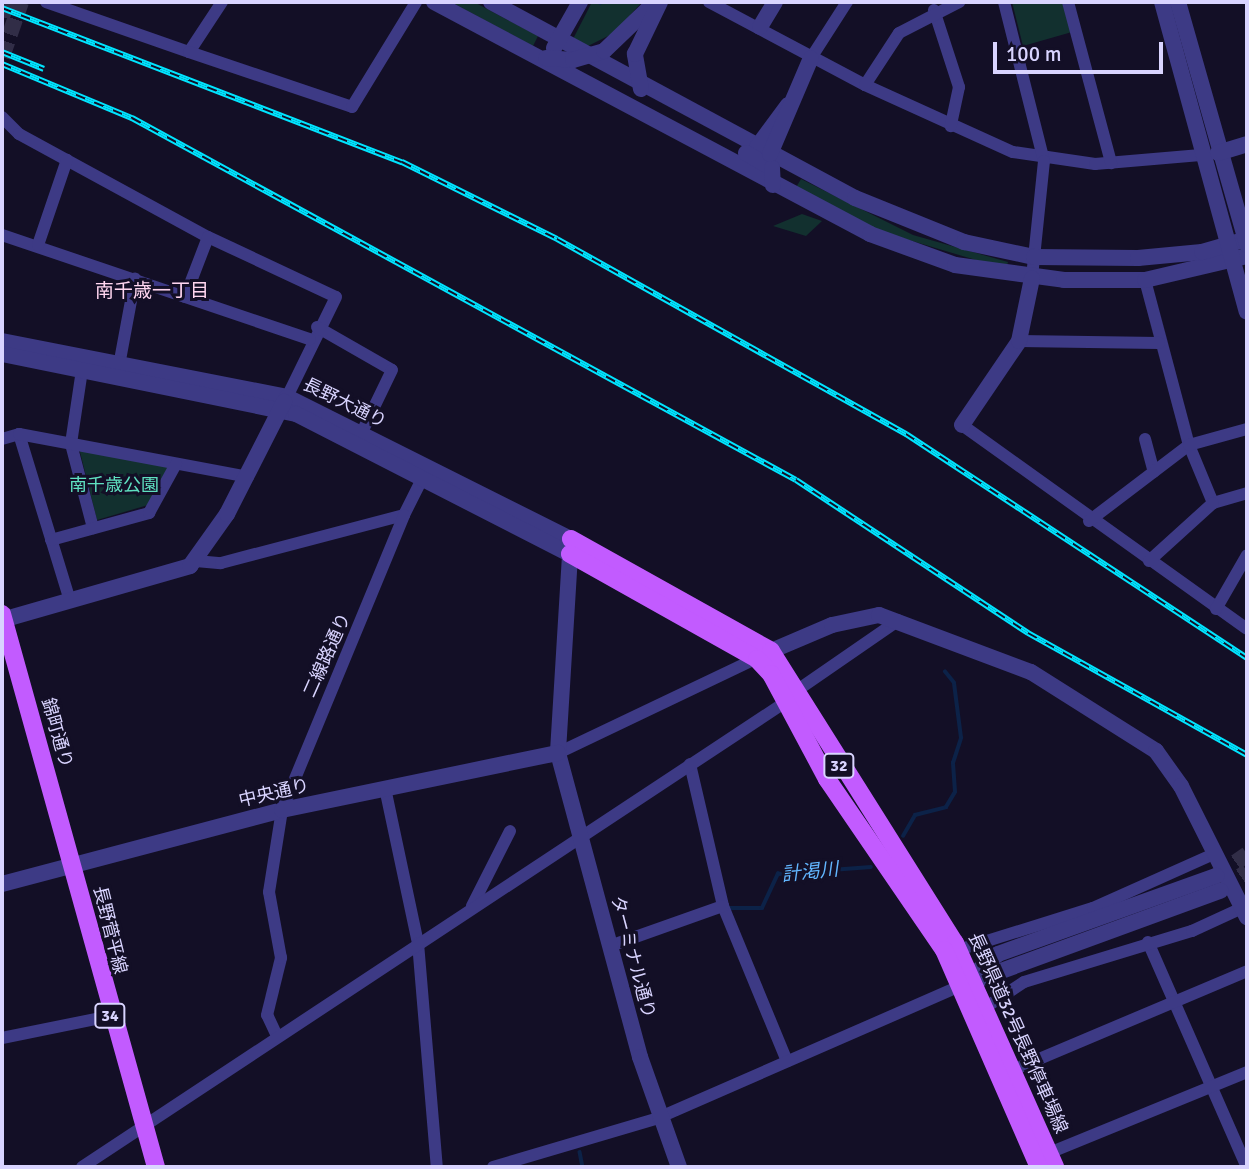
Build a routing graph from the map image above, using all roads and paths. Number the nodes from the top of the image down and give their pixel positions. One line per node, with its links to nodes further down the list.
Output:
1 (46, 2): 20 (street)
2 (222, 2): 20 (street)
3 (416, 2): 20 (street)
4 (434, 2): 22 (street)
5 (491, 2): 19 (street)
6 (580, 2): 19 (street)
7 (654, 2): 23 (street)
8 (660, 2): 24 (street)
9 (709, 2): 18 (street)
10 (775, 2): 18 (street)
11 (847, 2): 21 (street)
12 (959, 2): 17 (street)
13 (1004, 2): 33 (street)
14 (1068, 2): 34 (street)
15 (1161, 2): 31 (street)
16 (1178, 2): 30 (street)
17 (934, 10): 25 (street); 27 (street)
18 (760, 27): 21 (street)
19 (558, 38): 22 (street); 23 (street)
20 (189, 52)
21 (811, 58): 25 (street); 29 (street)
22 (548, 61): 23 (street); 35 (street)
23 (594, 61): 24 (street)
24 (637, 85): 29 (street); 35 (street)
25 (865, 85): 27 (street)
26 (2, 117): 32 (street)
27 (951, 125): 33 (street)
28 (1247, 144): 30 (street)
29 (764, 150): 41 (street)
30 (1218, 153): 40 (street)
31 (1201, 155): 34 (street); 39 (street)
32 (67, 160): 37 (street); 38 (street)
33 (1044, 162): 34 (street); 41 (street)
34 (1111, 163)
35 (773, 185): 42 (street)
36 (2, 234): 38 (street)
37 (208, 237): 45 (street); 47 (street)
38 (38, 245): 43 (street)
39 (1227, 245): 40 (street); 41 (street)
40 (1244, 248): 44 (street); 46 (street)
41 (1034, 257): 42 (street)
42 (1032, 278): 44 (street); 50 (street)
43 (135, 279): 45 (street); 53 (street)
44 (1145, 280): 51 (street)
45 (185, 297): 48 (street)
46 (1247, 312)
47 (317, 327): 48 (street); 58 (street)
48 (310, 339): 55 (street)
49 (2, 341): 53 (street, 長野大通り)
50 (1019, 341): 51 (street); 56 (street)
51 (1158, 343): 63 (street)
52 (2, 354): 54 (street, 長野大通り)
53 (118, 369): 54 (street, 長野大通り); 55 (street, 長野大通り)
54 (82, 370): 62 (street)
55 (284, 403): 58 (street, 長野大通り); 66 (street); 67 (street, 長野大通り)
56 (962, 425): 71 (street)
57 (1247, 429): 63 (street)
58 (362, 432): 73 (street, 長野大通り)
59 (19, 434): 60 (street); 62 (street); 75 (street)
60 (2, 439)
61 (1145, 439): 65 (street)
62 (71, 444): 64 (street); 72 (street)
63 (1189, 445): 65 (street); 69 (street)
64 (176, 464): 66 (street); 72 (street)
65 (1154, 472): 71 (street)
66 (248, 477): 77 (street)
67 (422, 479): 70 (street, 二線路通り); 74 (street, 長野大通り)
68 (1247, 494): 69 (street)
69 (1213, 503): 78 (street)
70 (404, 515): 77 (street); 89 (street, 二線路通り)
71 (1090, 521): 78 (street)
72 (93, 528): 75 (street)
73 (567, 537): 74 (street, 長野大通り); 74 (street); 84 (main road, 長野県道32号長野停車場線 / 32); 86 (street, ターミナル通り)
74 (539, 538)
75 (51, 540): 79 (street)
76 (1247, 555): 80 (street)
77 (197, 561): 79 (street)
78 (1149, 561): 80 (street)
79 (70, 601): 82 (street)
80 (1216, 608): 83 (street)
81 (899, 620): 84 (street); 85 (street); 92 (street)
82 (3, 627): 93 (main road, 錦町通り / 34)
83 (1247, 629)
84 (764, 655): 85 (main road, 長野県道32号長野停車場線 / 32); 86 (street)
85 (793, 695): 87 (street); 102 (main road, 長野県道32号長野停車場線 / 32); 104 (main road, 長野県道32号長野停車場線 / 32)
86 (558, 753): 88 (street, 中央通り); 91 (street, ターミナル通り)
87 (690, 764): 91 (street); 96 (street)
88 (384, 788): 89 (street, 中央通り); 100 (street)
89 (282, 810): 93 (street, 中央通り); 108 (street, 二線路通り)
90 (510, 831): 98 (street)
91 (581, 835): 98 (street); 101 (street, ターミナル通り)
92 (1216, 853): 97 (street); 102 (street)
93 (71, 863): 95 (street, 中央通り); 107 (main road, 長野菅平線 / 34)
94 (1218, 883): 104 (street)
95 (2, 884)
96 (723, 906): 101 (street); 110 (street)
97 (1244, 906): 99 (street)
98 (471, 907): 100 (street)
99 (1148, 942): 105 (street); 106 (street)
100 (418, 943): 108 (street); 119 (street)
101 (610, 946): 114 (street, ターミナル通り)
102 (958, 950): 104 (main road, 長野県道32号長野停車場線 / 32)
103 (1247, 971): 105 (street)
104 (969, 980): 106 (main road, 長野県道32号長野停車場線 / 32); 110 (street); 116 (main road, 長野県道32号長野停車場線 / 32)
105 (1174, 1002): 111 (street); 113 (street)
106 (986, 1007): 111 (main road, 長野県道32号長野停車場線 / 32)
107 (110, 1016): 109 (street); 115 (main road, 長野菅平線 / 34)
108 (277, 1036): 115 (street)
109 (2, 1038)
110 (787, 1061): 114 (street)
111 (1013, 1070): 116 (main road, 長野県道32号長野停車場線 / 32)
112 (1247, 1072): 113 (street)
113 (1212, 1087): 116 (street); 122 (street)
114 (658, 1118): 120 (street); 121 (street, ターミナル通り)
115 (141, 1129): 117 (street); 118 (main road, 長野菅平線 / 34)
116 (1048, 1163)
117 (82, 1167)
118 (156, 1167)
119 (437, 1167)
120 (493, 1167)
121 (679, 1167)
122 (1247, 1167)

